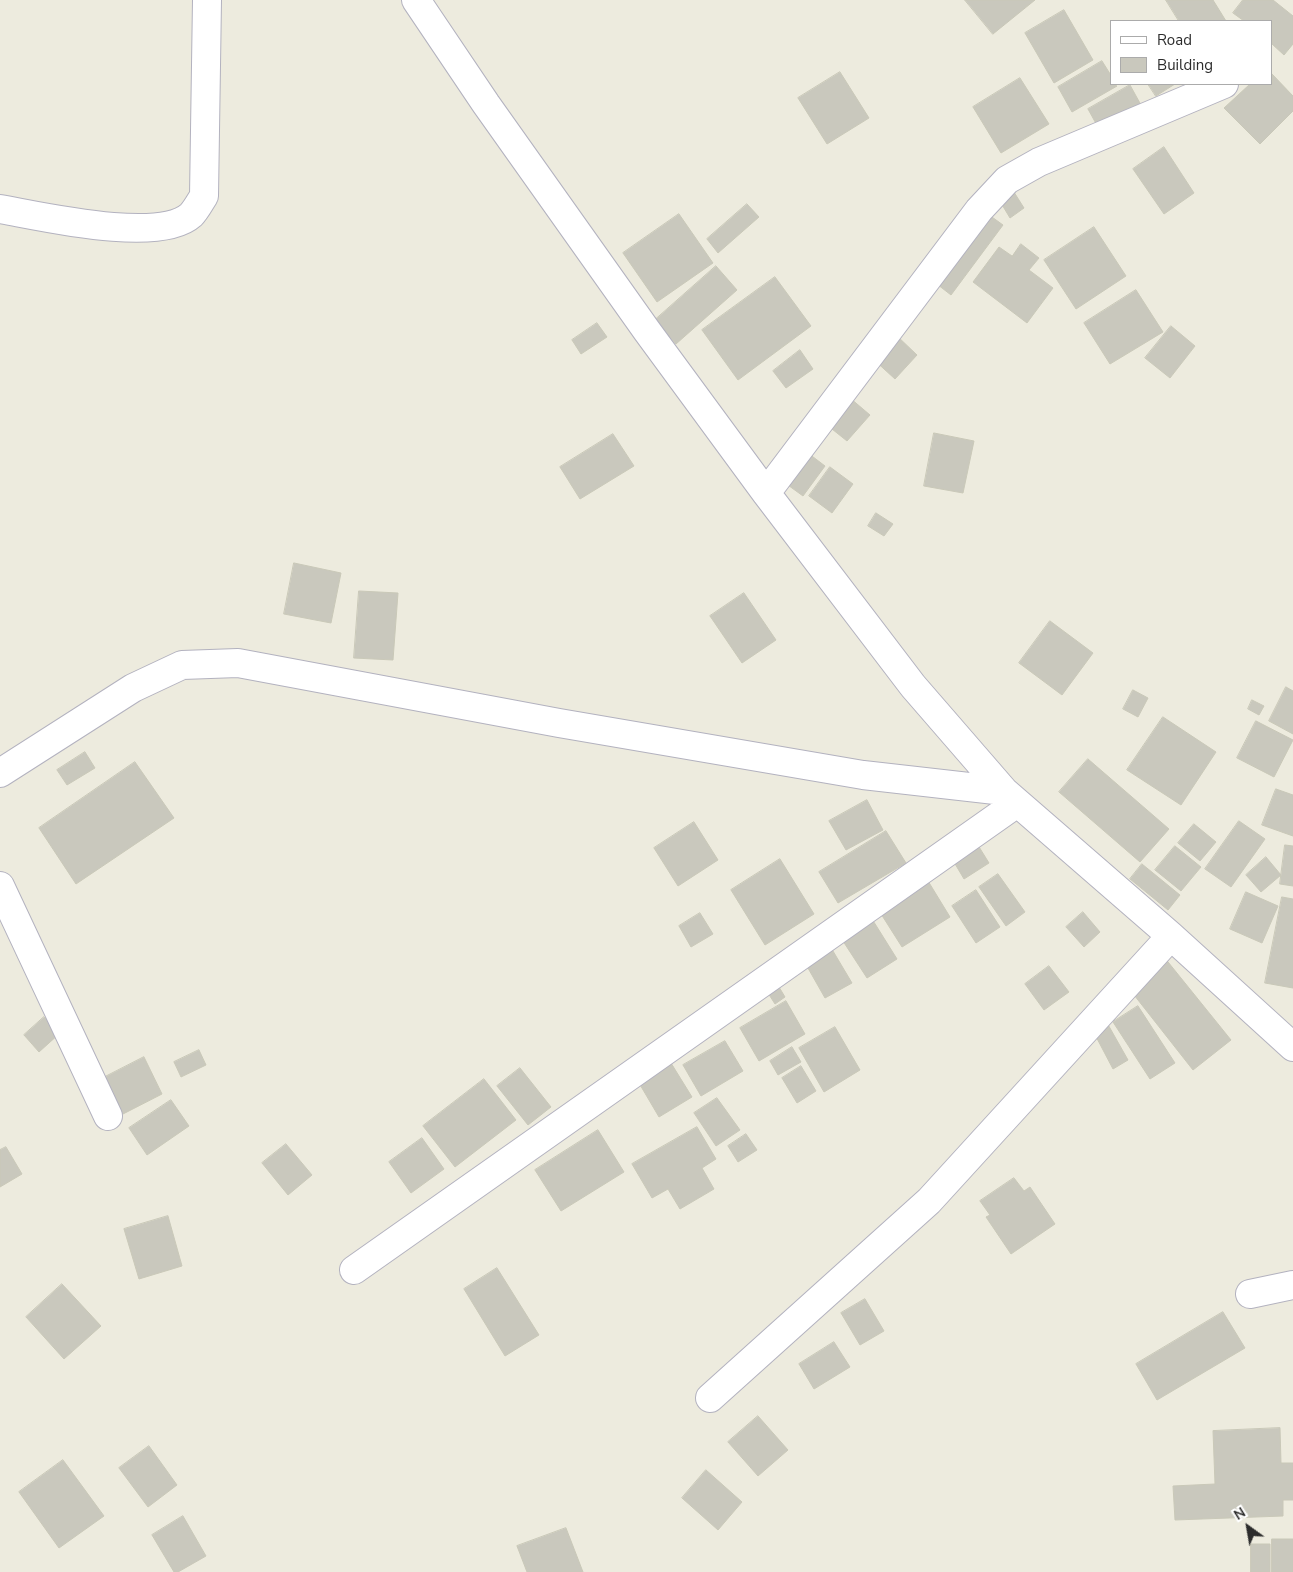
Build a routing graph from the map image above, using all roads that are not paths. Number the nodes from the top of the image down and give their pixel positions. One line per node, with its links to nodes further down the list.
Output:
1 (207, 0): 4 (street)
2 (416, 0): 5 (street)
3 (1222, 85): 5 (street)
4 (0, 209)
5 (766, 493): 7 (street)
6 (0, 773): 7 (street)
7 (1010, 797): 9 (street); 12 (street)
8 (0, 886): 11 (street)
9 (1171, 936): 10 (street); 15 (street)
10 (1293, 1047)
11 (108, 1116)
12 (354, 1270)
13 (1293, 1285): 14 (street)
14 (1250, 1294)
15 (710, 1398)

